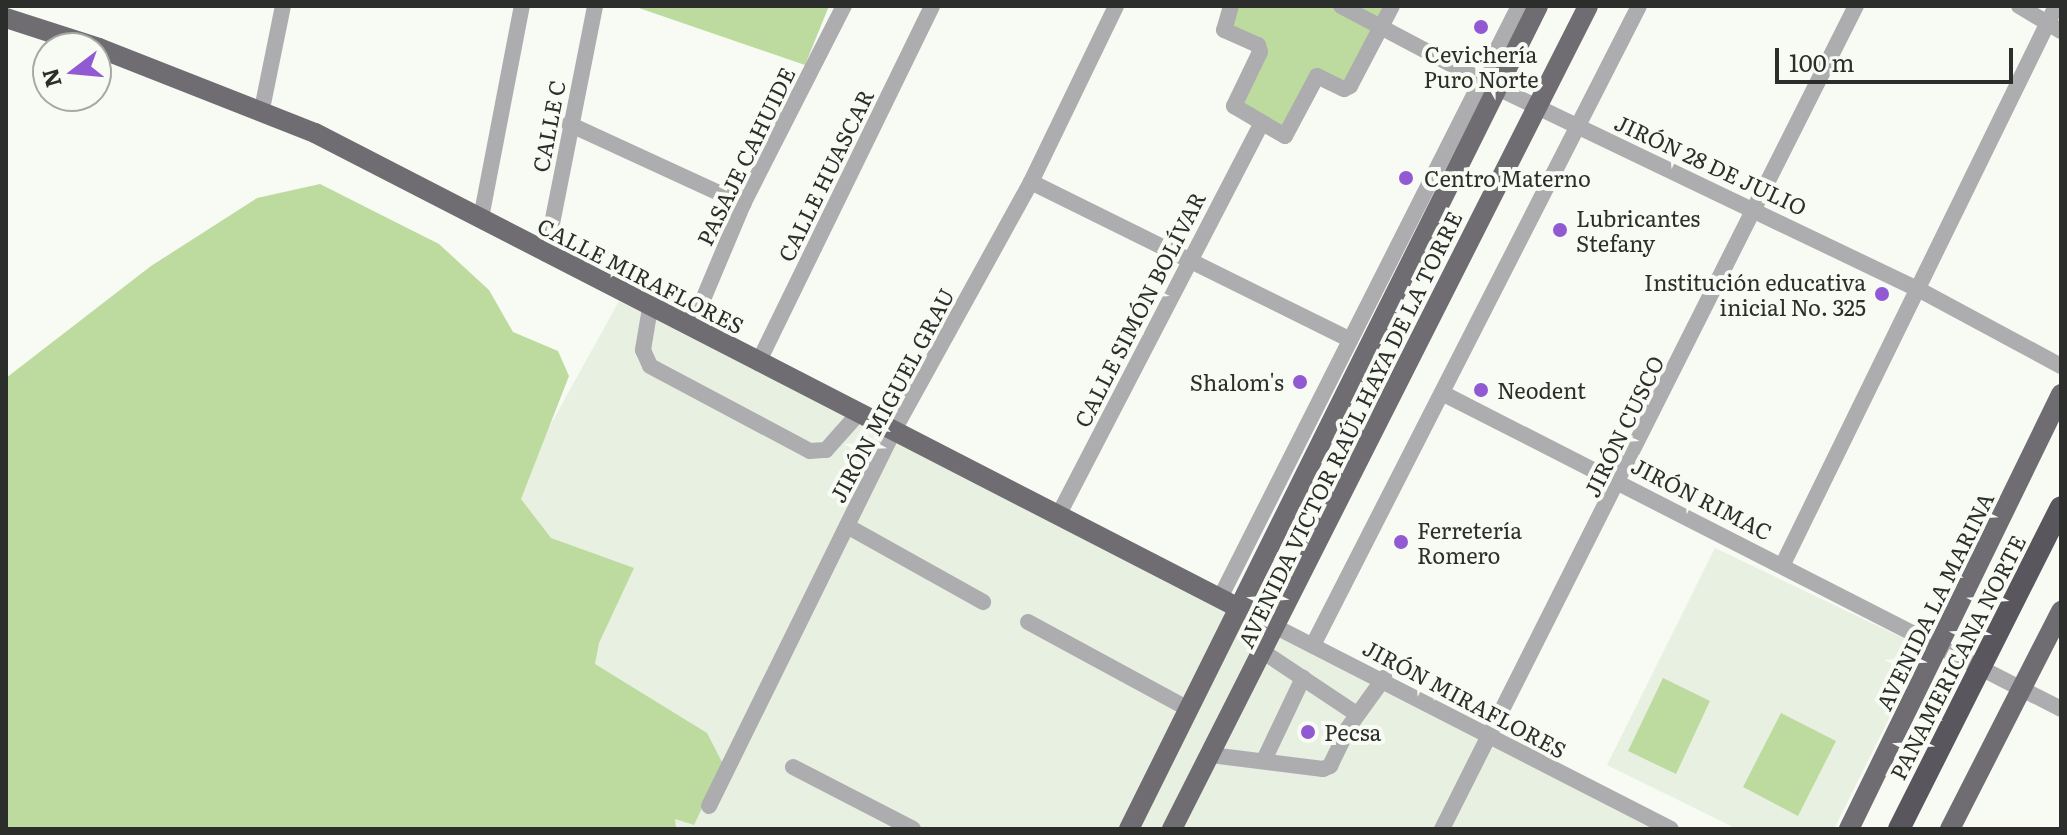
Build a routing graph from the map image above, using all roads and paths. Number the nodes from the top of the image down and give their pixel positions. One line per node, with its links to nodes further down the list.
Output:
1 (283, 6): 22 (street)
2 (522, 6): 29 (street)
3 (595, 6): 23 (street, CALLE C)
4 (844, 6): 27 (street, PASAJE CAHUIDE)
5 (932, 6): 36 (street, CALLE HUASCAR)
6 (1116, 6): 26 (street, JIRÓN MIGUEL GRAU)
7 (1231, 6): 24 (street)
8 (1341, 6): 18 (street, JIRÓN 28 DE JULIO)
9 (1392, 6): 18 (street)
10 (1519, 6): 20 (street)
11 (1538, 6): 20 (main road, AVENIDA VICTOR RAÚL HAYA DE LA TORRE)
12 (1588, 6): 21 (main road, AVENIDA VICTOR RAÚL HAYA DE LA TORRE)
13 (1639, 6): 25 (street)
14 (1856, 6): 28 (street, JIRÓN CUSCO)
15 (2019, 6): 19 (street)
16 (2056, 6): 19 (street)
17 (6, 18): 22 (main road, CALLE MIRAFLORES)
18 (1382, 26): 20 (street, JIRÓN 28 DE JULIO); 24 (street)
19 (2054, 27): 32 (street)
20 (1489, 84): 21 (street, JIRÓN 28 DE JULIO); 35 (street); 49 (main road, AVENIDA VICTOR RAÚL HAYA DE LA TORRE)
21 (1535, 106): 25 (street, JIRÓN 28 DE JULIO); 52 (main road, AVENIDA VICTOR RAÚL HAYA DE LA TORRE)
22 (262, 109): 29 (main road, CALLE MIRAFLORES)
23 (569, 124): 27 (street); 30 (street, CALLE C)
24 (1261, 125): 31 (street, CALLE SIMÓN BOLÍVAR)
25 (1578, 125): 28 (street, JIRÓN 28 DE JULIO); 38 (street)
26 (1031, 182): 31 (street); 41 (street, JIRÓN MIGUEL GRAU)
27 (743, 204): 34 (street, PASAJE CAHUIDE)
28 (1754, 208): 32 (street, JIRÓN 28 DE JULIO); 42 (street, JIRÓN CUSCO)
29 (481, 218): 30 (main road, CALLE MIRAFLORES)
30 (546, 254): 33 (main road, CALLE MIRAFLORES)
31 (1188, 261): 35 (street); 44 (street, CALLE SIMÓN BOLÍVAR)
32 (1916, 288): 37 (street, JIRÓN 28 DE JULIO); 46 (street)
33 (650, 308): 34 (main road, CALLE MIRAFLORES); 40 (street)
34 (691, 328): 36 (main road, CALLE MIRAFLORES)
35 (1350, 340): 47 (street)
36 (758, 363): 40 (main road, CALLE MIRAFLORES)
37 (2061, 366)
38 (1442, 393): 42 (street, JIRÓN RIMAC); 54 (street)
39 (2061, 394): 53 (main road, AVENIDA LA MARINA)
40 (858, 414): 41 (main road, CALLE MIRAFLORES)
41 (893, 432): 44 (main road, CALLE MIRAFLORES); 45 (street, JIRÓN MIGUEL GRAU)
42 (1621, 482): 46 (street, JIRÓN RIMAC); 63 (street, JIRÓN CUSCO)
43 (2061, 507): 56 (highway, PANAMERICANA NORTE)
44 (1059, 514): 47 (main road, CALLE MIRAFLORES)
45 (847, 526): 48 (street); 67 (street, JIRÓN MIGUEL GRAU)
46 (1783, 564): 53 (street, JIRÓN RIMAC)
47 (1220, 598): 49 (main road, CALLE MIRAFLORES)
48 (983, 602)
49 (1239, 608): 52 (street, JIRÓN MIRAFLORES); 60 (main road, AVENIDA VICTOR RAÚL HAYA DE LA TORRE)
50 (2061, 611): 59 (main road)
51 (1028, 622): 60 (street)
52 (1279, 626): 54 (street, JIRÓN MIRAFLORES); 55 (main road, AVENIDA VICTOR RAÚL HAYA DE LA TORRE)
53 (1941, 644): 56 (street, JIRÓN RIMAC); 74 (main road, AVENIDA LA MARINA)
54 (1313, 645): 58 (street, JIRÓN MIRAFLORES)
55 (1265, 653): 57 (street); 64 (main road, AVENIDA VICTOR RAÚL HAYA DE LA TORRE)
56 (1983, 666): 59 (street, JIRÓN RIMAC); 75 (highway, PANAMERICANA NORTE)
57 (1303, 678): 62 (street); 65 (street)
58 (1384, 678): 62 (street); 63 (street, JIRÓN MIRAFLORES)
59 (2022, 688): 61 (street, JIRÓN RIMAC); 76 (main road)
60 (1188, 709): 70 (main road, AVENIDA VICTOR RAÚL HAYA DE LA TORRE)
61 (2061, 709)
62 (1348, 727): 65 (street)
63 (1490, 735): 68 (street, JIRÓN MIRAFLORES); 72 (street, JIRÓN CUSCO)
64 (1211, 755): 65 (street); 71 (main road, AVENIDA VICTOR RAÚL HAYA DE LA TORRE)
65 (1265, 758)
66 (793, 767): 69 (street)
67 (709, 806)
68 (1645, 824): 73 (street, JIRÓN MIRAFLORES)
69 (913, 829)
70 (1129, 829)
71 (1172, 829)
72 (1442, 829)
73 (1671, 829)
74 (1849, 829)
75 (1899, 829)
76 (1950, 829)

